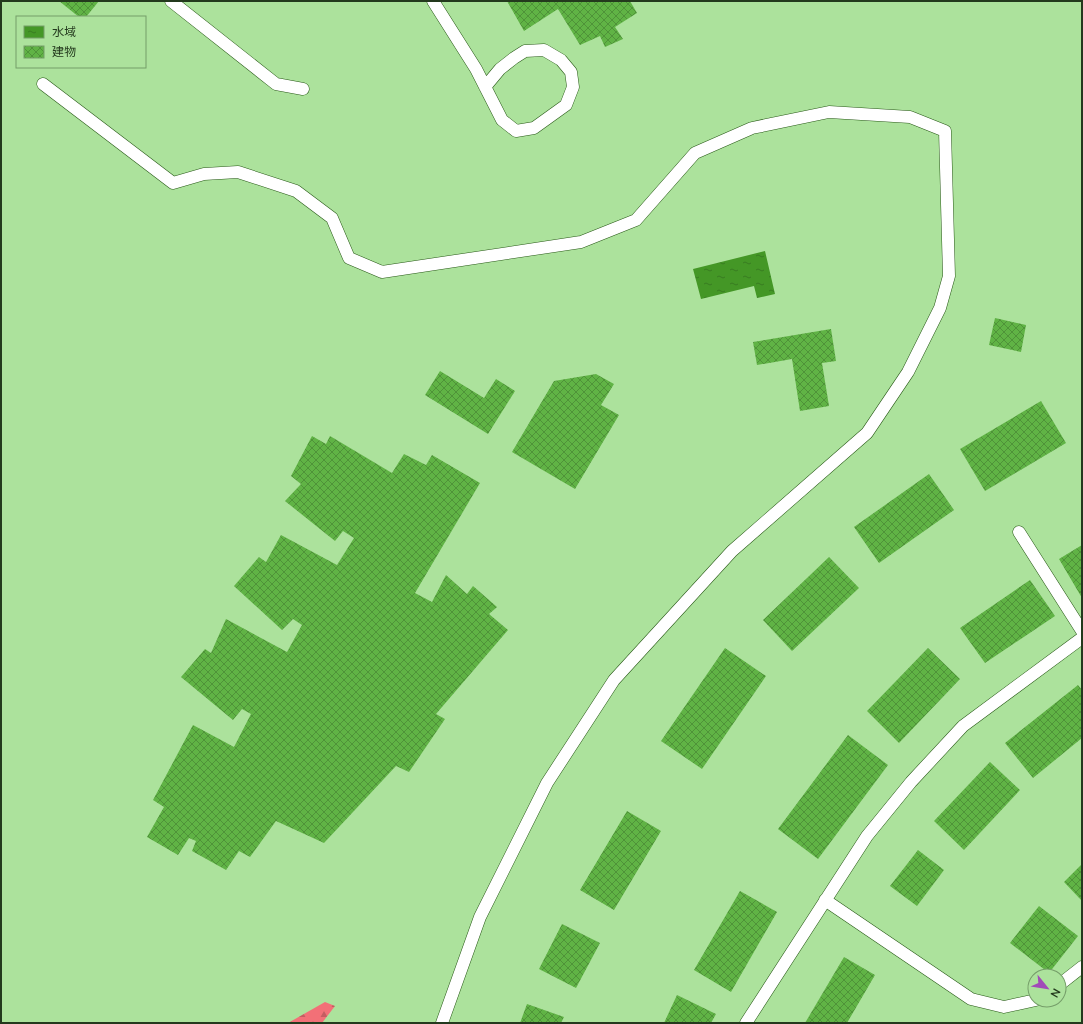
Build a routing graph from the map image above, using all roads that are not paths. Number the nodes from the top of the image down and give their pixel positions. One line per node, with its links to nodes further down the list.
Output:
1 (171, 1): 5 (lane)
2 (433, 1): 4 (lane)
3 (43, 84): 13 (lane)
4 (485, 87): 4 (lane)
5 (303, 89)
6 (1019, 532): 7 (lane)
7 (1082, 631)
8 (1082, 638): 9 (lane)
9 (825, 900): 12 (lane); 14 (lane)
10 (1082, 967): 11 (lane)
11 (1067, 979)
12 (1027, 1002)
13 (442, 1023)
14 (746, 1023)

